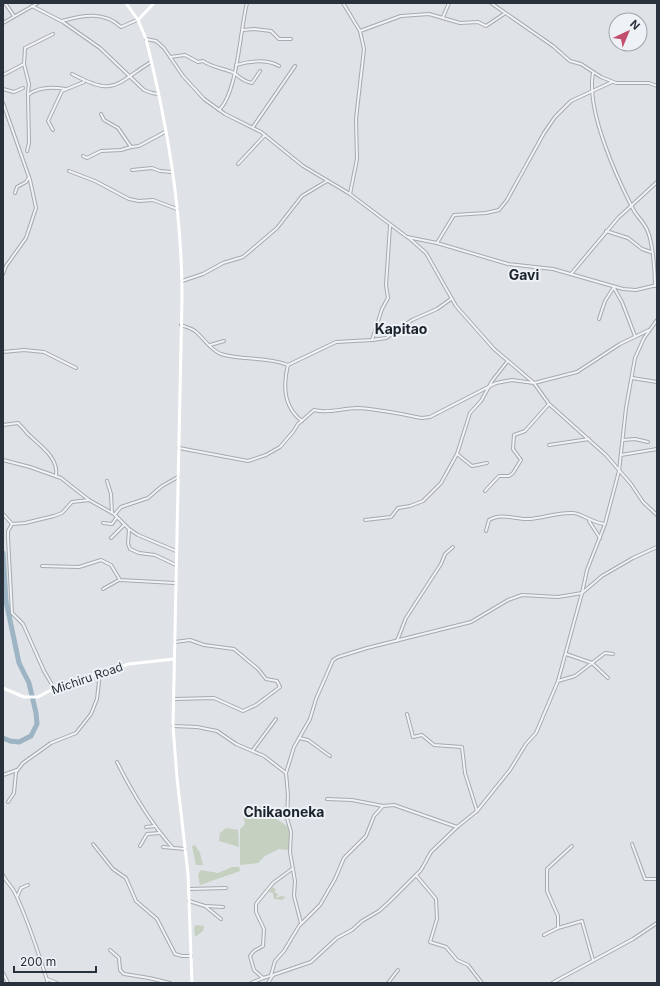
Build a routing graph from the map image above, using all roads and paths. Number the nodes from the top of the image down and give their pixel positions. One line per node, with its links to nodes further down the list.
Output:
1 (5, 3): 11 (street)
2 (38, 3): 9 (street)
3 (126, 3): 13 (main road)
4 (154, 3): 13 (main road)
5 (247, 3): 16 (street)
6 (343, 3): 17 (street)
7 (449, 3): 12 (street)
8 (491, 3): 10 (street)
9 (32, 6): 11 (street); 14 (street)
10 (504, 14): 12 (street); 29 (street)
11 (14, 16): 15 (street)
12 (443, 17): 17 (street)
13 (138, 20): 14 (street); 19 (main road)
14 (62, 21): 32 (street)
15 (3, 23)
16 (243, 30): 20 (street); 24 (street)
17 (360, 31): 60 (street)
18 (54, 34): 23 (street)
19 (146, 39): 21 (street); 22 (main road)
20 (291, 39)
21 (170, 57): 28 (street); 43 (street)
22 (152, 61): 32 (street); 41 (main road)
23 (24, 64): 31 (street); 40 (street)
24 (236, 65): 25 (street); 28 (street)
25 (279, 66)
26 (296, 66): 45 (street)
27 (260, 71): 28 (street)
28 (234, 73): 43 (street)
29 (593, 73): 34 (street); 39 (street)
30 (72, 74): 33 (street)
31 (3, 75)
32 (128, 76): 33 (street); 41 (street)
33 (84, 82): 38 (street)
34 (612, 82): 35 (street); 39 (street)
35 (657, 86)
36 (23, 88): 37 (street)
37 (3, 89)
38 (65, 89): 40 (street); 46 (street)
39 (593, 91): 61 (street); 66 (street)
40 (28, 94): 50 (street)
41 (158, 94): 47 (main road)
42 (3, 103): 56 (street)
43 (219, 110): 45 (street)
44 (100, 114): 49 (street)
45 (253, 127): 48 (street)
46 (53, 130)
47 (165, 132): 49 (street); 55 (main road)
48 (265, 134): 52 (street); 57 (street)
49 (131, 147): 51 (street)
50 (27, 151)
51 (83, 156)
52 (238, 164)
53 (132, 170): 55 (street)
54 (69, 171): 62 (street)
55 (173, 172): 62 (main road)
56 (29, 177): 59 (street); 68 (street)
57 (327, 181): 60 (street); 70 (street)
58 (657, 182): 61 (street)
59 (15, 193)
60 (350, 194): 63 (street)
61 (632, 205): 64 (street); 67 (street)
62 (178, 210): 70 (main road)
63 (390, 226): 65 (street); 79 (street)
64 (606, 231): 67 (street); 69 (street)
65 (407, 236): 66 (street); 73 (street)
66 (437, 243): 69 (street)
67 (651, 252): 71 (street)
68 (3, 274)
69 (571, 274): 72 (street)
70 (182, 281): 76 (main road)
71 (656, 286): 72 (street)
72 (614, 287): 74 (street); 78 (street)
73 (451, 299): 79 (street); 83 (street)
74 (599, 319)
75 (657, 320): 77 (street)
76 (181, 326): 81 (street); 99 (main road)
77 (649, 329): 78 (street); 86 (street)
78 (635, 336): 88 (street)
79 (372, 340): 84 (street)
80 (224, 341): 81 (street)
81 (210, 346): 84 (street)
82 (3, 352): 85 (street)
83 (507, 362): 88 (street); 89 (street)
84 (288, 365): 91 (street)
85 (76, 368)
86 (632, 378): 87 (street); 96 (street)
87 (657, 382)
88 (534, 383): 89 (street); 90 (street)
89 (488, 386): 92 (street); 101 (street)
90 (549, 404): 95 (street); 109 (street)
91 (297, 417): 92 (street); 93 (street)
92 (302, 421): 93 (street)
93 (298, 424): 99 (street)
94 (3, 425): 106 (street)
95 (589, 439): 98 (street); 105 (street)
96 (623, 440): 97 (street); 102 (street)
97 (648, 442)
98 (549, 445)
99 (178, 448): 107 (main road)
100 (657, 449): 102 (street)
101 (457, 454): 104 (street); 115 (street)
102 (621, 455): 105 (street)
103 (3, 460): 106 (street)
104 (487, 462)
105 (618, 471): 113 (street); 119 (street)
106 (56, 476): 110 (street)
107 (178, 478): 112 (street); 127 (main road)
108 (107, 481): 112 (street)
109 (485, 491)
110 (89, 500): 112 (street); 118 (street)
111 (3, 514): 118 (street)
112 (113, 514): 114 (street)
113 (657, 515)
114 (117, 517): 117 (street); 120 (street)
115 (366, 520)
116 (588, 520): 119 (street); 122 (street); 124 (street)
117 (103, 523)
118 (12, 524): 144 (street)
119 (605, 524): 124 (street)
120 (124, 525): 121 (street); 123 (street)
121 (129, 529): 127 (street); 128 (street)
122 (486, 532)
123 (111, 538)
124 (600, 538): 133 (street)
125 (453, 547): 134 (street)
126 (657, 547): 133 (street)
127 (176, 551): 128 (main road)
128 (176, 565): 131 (main road)
129 (42, 566): 130 (street)
130 (120, 580): 131 (street); 132 (street)
131 (176, 583): 135 (main road)
132 (103, 589)
133 (582, 593): 134 (street); 136 (street)
134 (397, 641): 149 (street)
135 (175, 642): 138 (main road); 145 (street)
136 (566, 654): 139 (street); 142 (street)
137 (613, 654): 139 (street)
138 (174, 659): 140 (main road, Michiru Road); 145 (main road)
139 (592, 663): 141 (street); 142 (street)
140 (100, 674): 144 (main road, Michiru Road); 153 (street)
141 (608, 678)
142 (558, 681): 159 (street)
143 (3, 688): 144 (main road, Michiru Road)
144 (54, 688)
145 (173, 699): 148 (main road)
146 (407, 714): 159 (street)
147 (276, 719): 150 (street)
148 (173, 726): 150 (street); 170 (main road)
149 (298, 739): 151 (street); 154 (street)
150 (253, 750): 154 (street)
151 (330, 756)
152 (117, 762): 160 (street)
153 (17, 770): 155 (street); 157 (street)
154 (286, 773): 171 (street)
155 (3, 775)
156 (327, 799): 158 (street)
157 (8, 802)
158 (383, 806): 162 (street); 183 (street)
159 (477, 811): 162 (street)
160 (155, 826): 161 (street); 163 (street)
161 (146, 827)
162 (457, 827): 173 (street)
163 (160, 833): 166 (street); 169 (street)
164 (94, 844): 188 (street)
165 (632, 844): 174 (street)
166 (140, 846)
167 (572, 846): 185 (street)
168 (163, 847): 169 (street)
169 (172, 847): 170 (street)
170 (185, 849): 177 (main road)
171 (292, 868): 183 (street); 193 (street)
172 (3, 875): 178 (street)
173 (416, 875): 192 (street); 203 (street)
174 (657, 879)
175 (28, 885): 178 (street)
176 (226, 888): 177 (street)
177 (188, 889): 179 (main road)
178 (17, 898): 194 (street)
179 (190, 901): 180 (street); 188 (main road)
180 (205, 906): 181 (street); 182 (street)
181 (224, 907)
182 (221, 919)
183 (301, 923): 192 (street)
184 (657, 923): 189 (street)
185 (558, 928): 186 (street); 189 (street)
186 (544, 935)
187 (110, 950): 198 (street)
188 (191, 956): 199 (main road)
189 (593, 960): 204 (street)
190 (398, 970): 202 (street)
191 (3, 973): 195 (street)
192 (271, 976): 193 (street); 201 (street)
193 (263, 978): 200 (street)
194 (47, 979): 196 (street); 197 (street)
195 (8, 983)
196 (48, 983)
197 (57, 983)
198 (170, 983)
199 (192, 983)
200 (251, 983)
201 (268, 983)
202 (388, 983)
203 (482, 983)
204 (552, 983)

